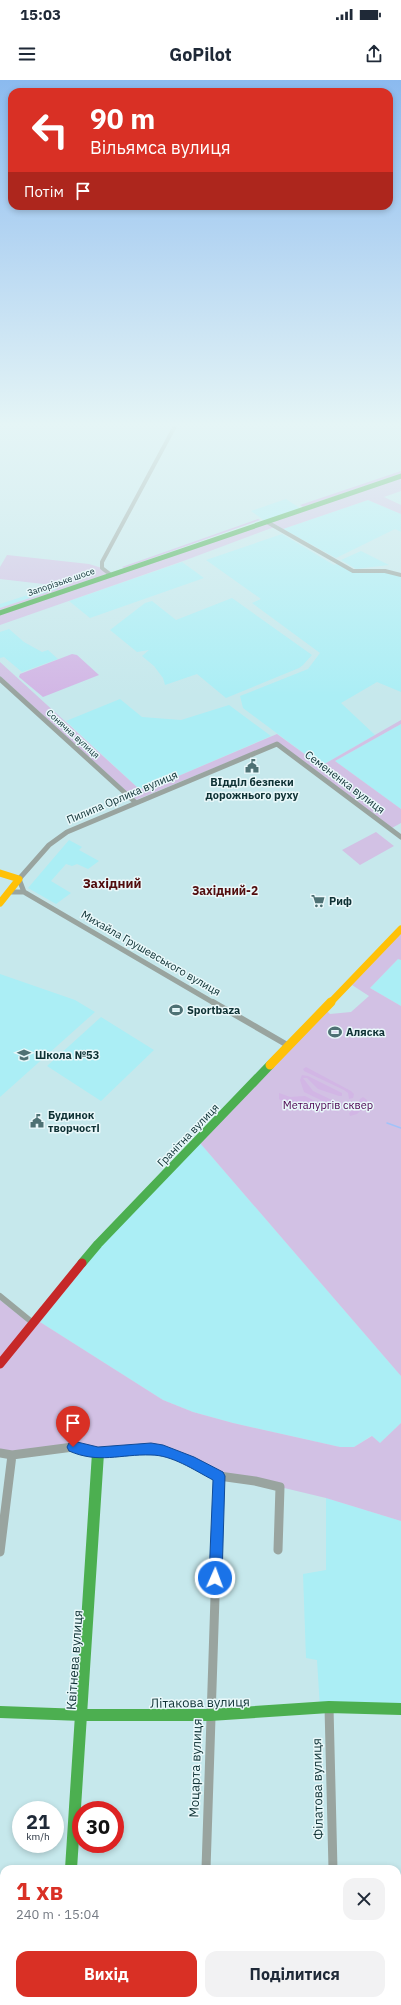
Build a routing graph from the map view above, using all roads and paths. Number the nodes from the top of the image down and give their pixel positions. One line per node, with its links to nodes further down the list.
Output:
1 (127, 516): 4 (street)
2 (285, 516): 3 (street, Запорізьке шосе)
3 (267, 522): 4 (street, Запорізьке шосе); 5 (street)
4 (111, 575): 6 (street, Запорізьке шосе)
5 (401, 575)
6 (0, 613)
7 (0, 678): 9 (street, Сонячна вулиця)
8 (277, 744): 9 (street, Пилипа Орлика вулиця); 10 (street, Семененка вулиця)
9 (135, 802): 12 (street, Пилипа Орлика вулиця)
10 (401, 837)
11 (0, 873): 12 (street)
12 (19, 880): 14 (street, Пилипа Орлика вулиця); 15 (street)
13 (0, 889): 14 (street)
14 (9, 892): 15 (street); 16 (street, Пилипа Орлика вулиця)
15 (24, 892): 18 (street, Михайла Грушевського вулиця)
16 (0, 903)
17 (401, 930): 18 (street, Гранітна вулиця)
18 (289, 1046): 20 (street, Гранітна вулиця)
19 (0, 1296): 20 (street)
20 (33, 1323): 21 (street, Гранітна вулиця)
21 (0, 1364)
22 (0, 1453): 24 (street)
23 (98, 1453): 24 (street); 25 (street); 31 (street, Квітнева вулиця)
24 (12, 1455): 27 (street)
25 (219, 1476): 26 (street); 32 (street, Моцарта вулиця)
26 (278, 1550)
27 (0, 1552)
28 (329, 1708): 29 (street, Літакова вулиця); 32 (street, Літакова вулиця); 35 (street, Філатова вулиця)
29 (401, 1709)
30 (0, 1712): 31 (street, Літакова вулиця)
31 (82, 1715): 32 (street, Літакова вулиця); 33 (street, Квітнева вулиця)
32 (210, 1715): 34 (street, Моцарта вулиця)
33 (71, 1865)
34 (206, 1865)
35 (333, 1865)

